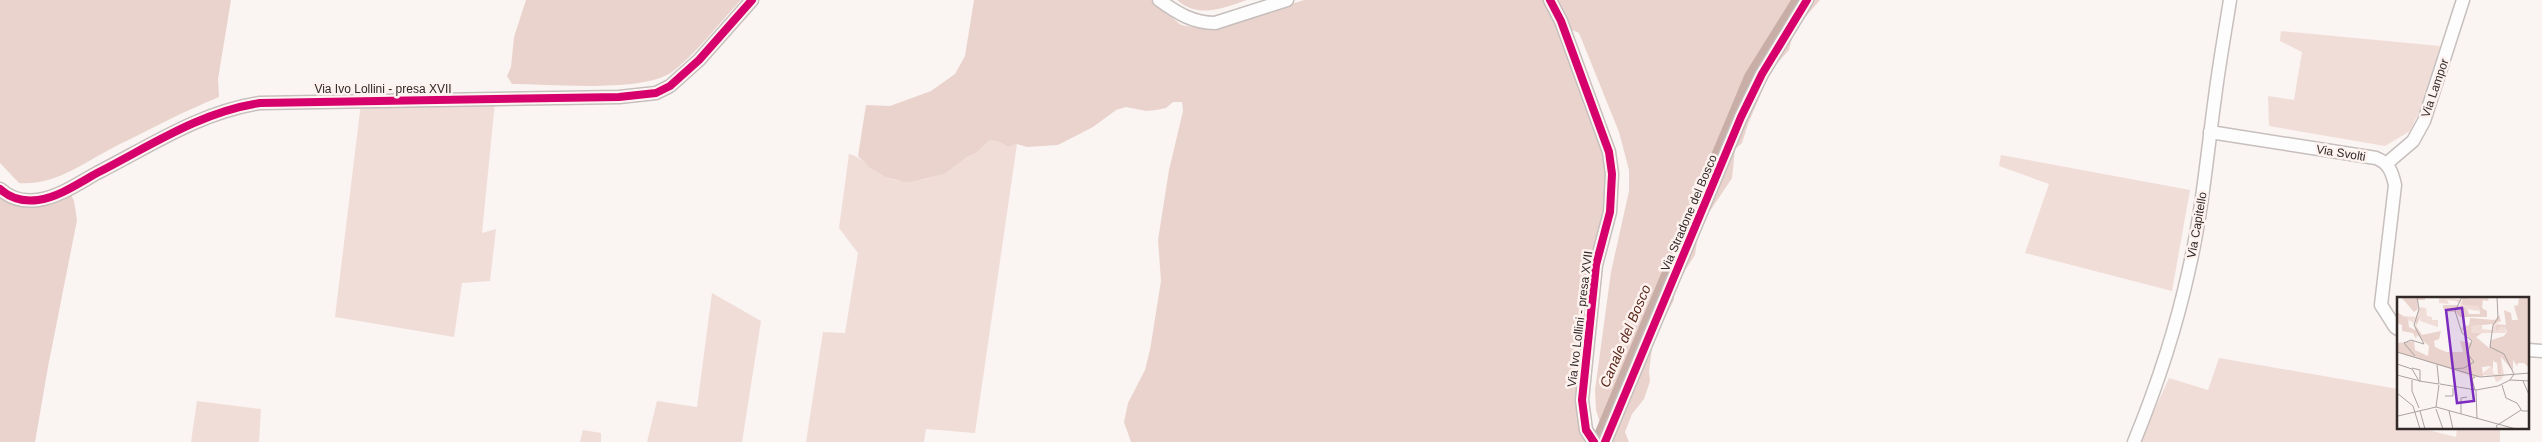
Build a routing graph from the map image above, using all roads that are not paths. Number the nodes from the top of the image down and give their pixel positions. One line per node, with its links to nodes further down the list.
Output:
1 (752, 0): 10 (street, Via Ivo Lollini - presa XVII)
2 (1160, 0): 3 (street)
3 (1287, 0)
4 (1550, 0): 12 (street, Via Ivo Lollini - presa XVII)
5 (1807, 0): 13 (street, Via Stradone del Bosco)
6 (2230, 0): 8 (street, Via Capitello)
7 (2463, 0): 9 (street, Via Lampor)
8 (2210, 132): 9 (street, Via Svolti); 14 (street, Via Capitello)
9 (2386, 164): 11 (street)
10 (0, 189)
11 (2397, 328)
12 (1593, 441)
13 (1605, 442)
14 (2134, 442)

